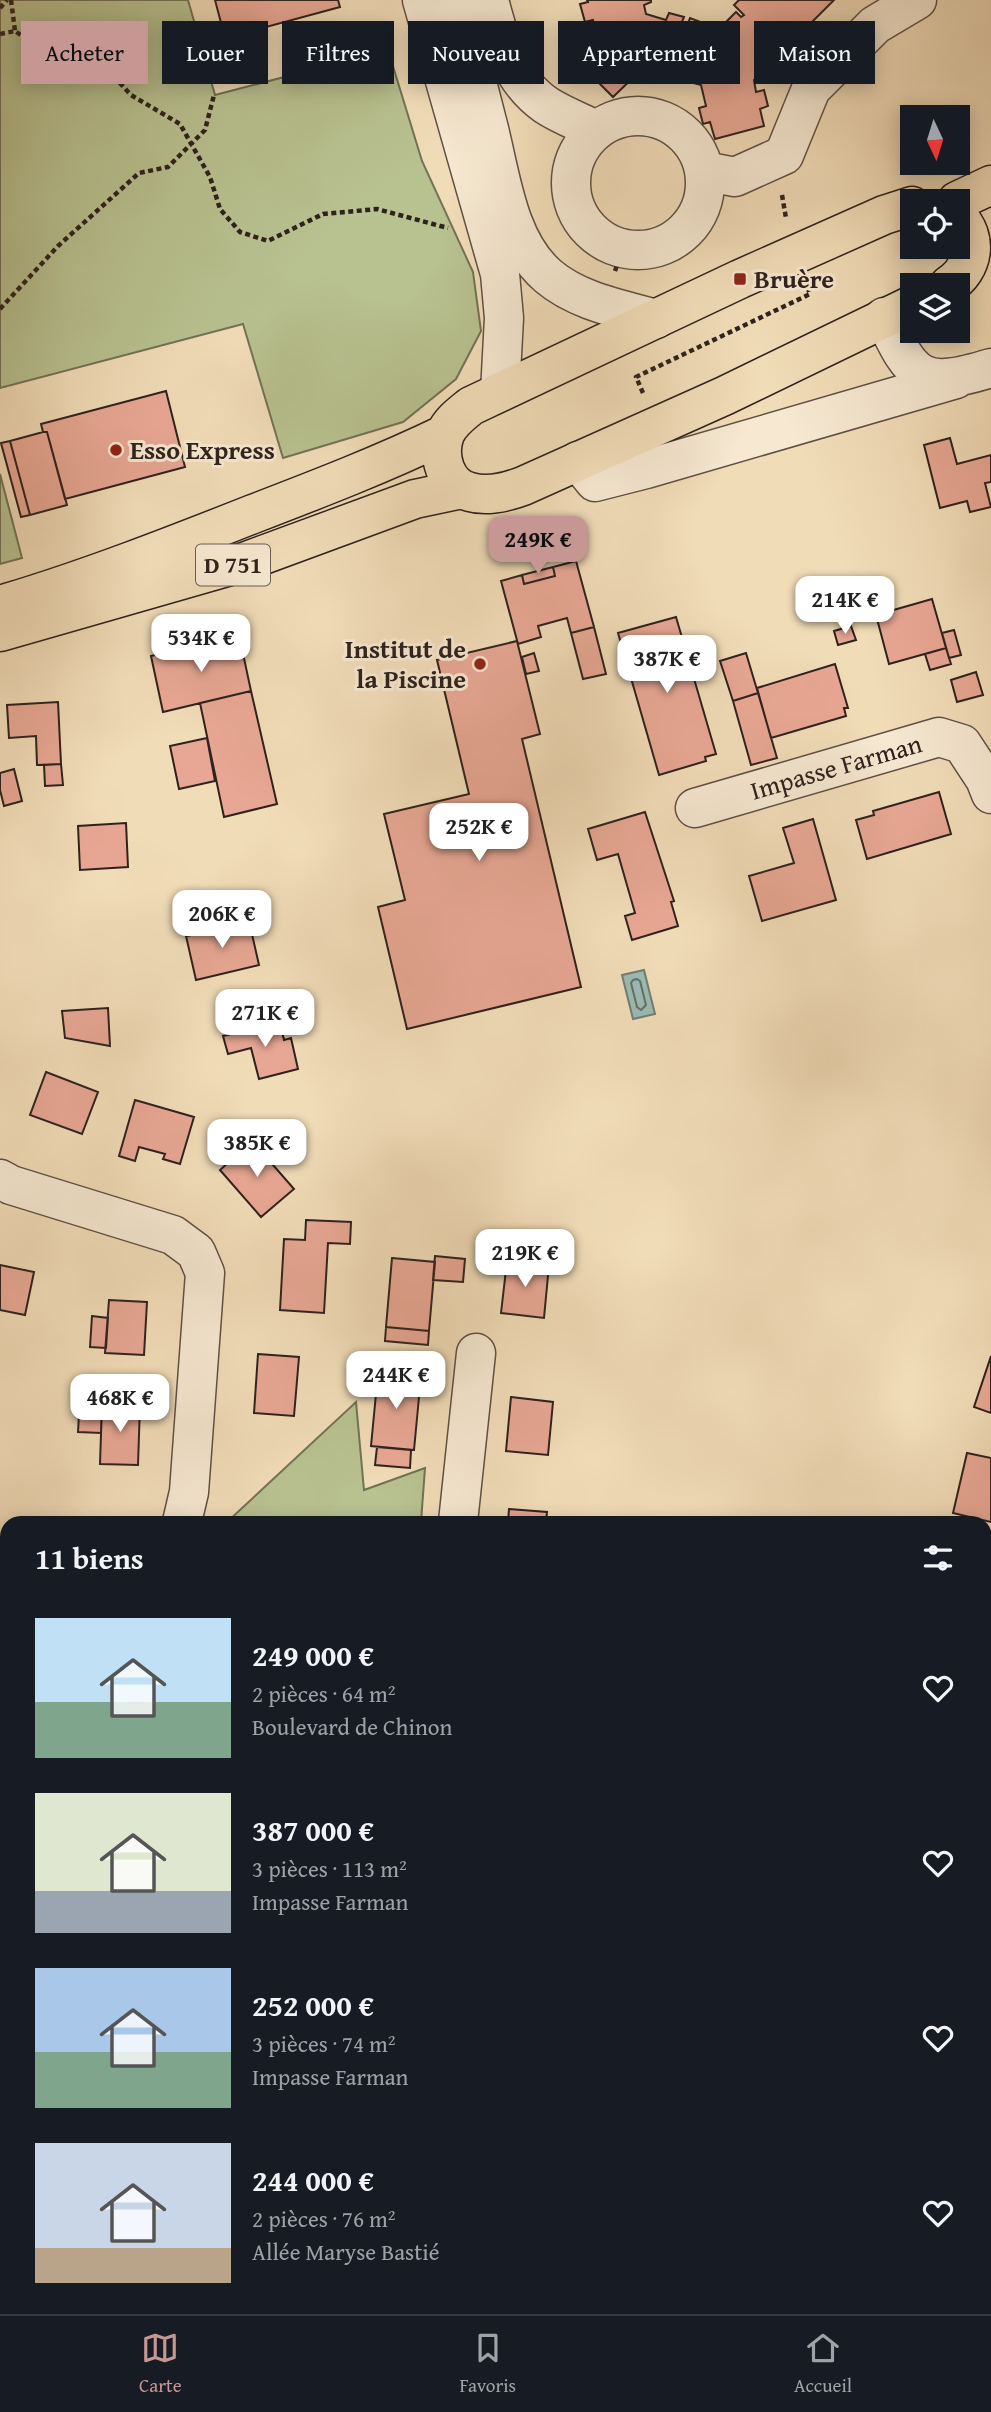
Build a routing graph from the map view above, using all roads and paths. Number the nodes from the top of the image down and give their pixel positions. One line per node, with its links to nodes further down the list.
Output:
1 (9, 0): 5 (path); 6 (path)
2 (422, 0): 15 (street)
3 (917, 0): 11 (street)
4 (468, 3): 9 (street); 18 (street)
5 (0, 8)
6 (15, 31): 7 (path); 10 (path)
7 (0, 34)
8 (214, 95): 10 (path)
9 (596, 130): 11 (street); 11 (street)
10 (192, 144): 15 (path); 16 (path)
11 (704, 171)
12 (991, 185): 13 (main road)
13 (970, 195)
14 (900, 210): 18 (main road)
15 (490, 239): 20 (street)
16 (0, 309)
17 (898, 311): 19 (street); 22 (main road)
18 (656, 319): 20 (main road)
19 (974, 374): 22 (street)
20 (500, 392): 21 (main road)
21 (445, 434): 23 (main road); 24 (main road, D 751)
22 (578, 461): 23 (main road)
23 (462, 489): 25 (main road, D 751)
24 (0, 605)
25 (0, 632)
26 (991, 794): 27 (street, Impasse Farman)
27 (695, 808)
28 (0, 1180): 30 (street)
29 (476, 1353): 31 (street)
30 (183, 1516)
31 (459, 1516)

